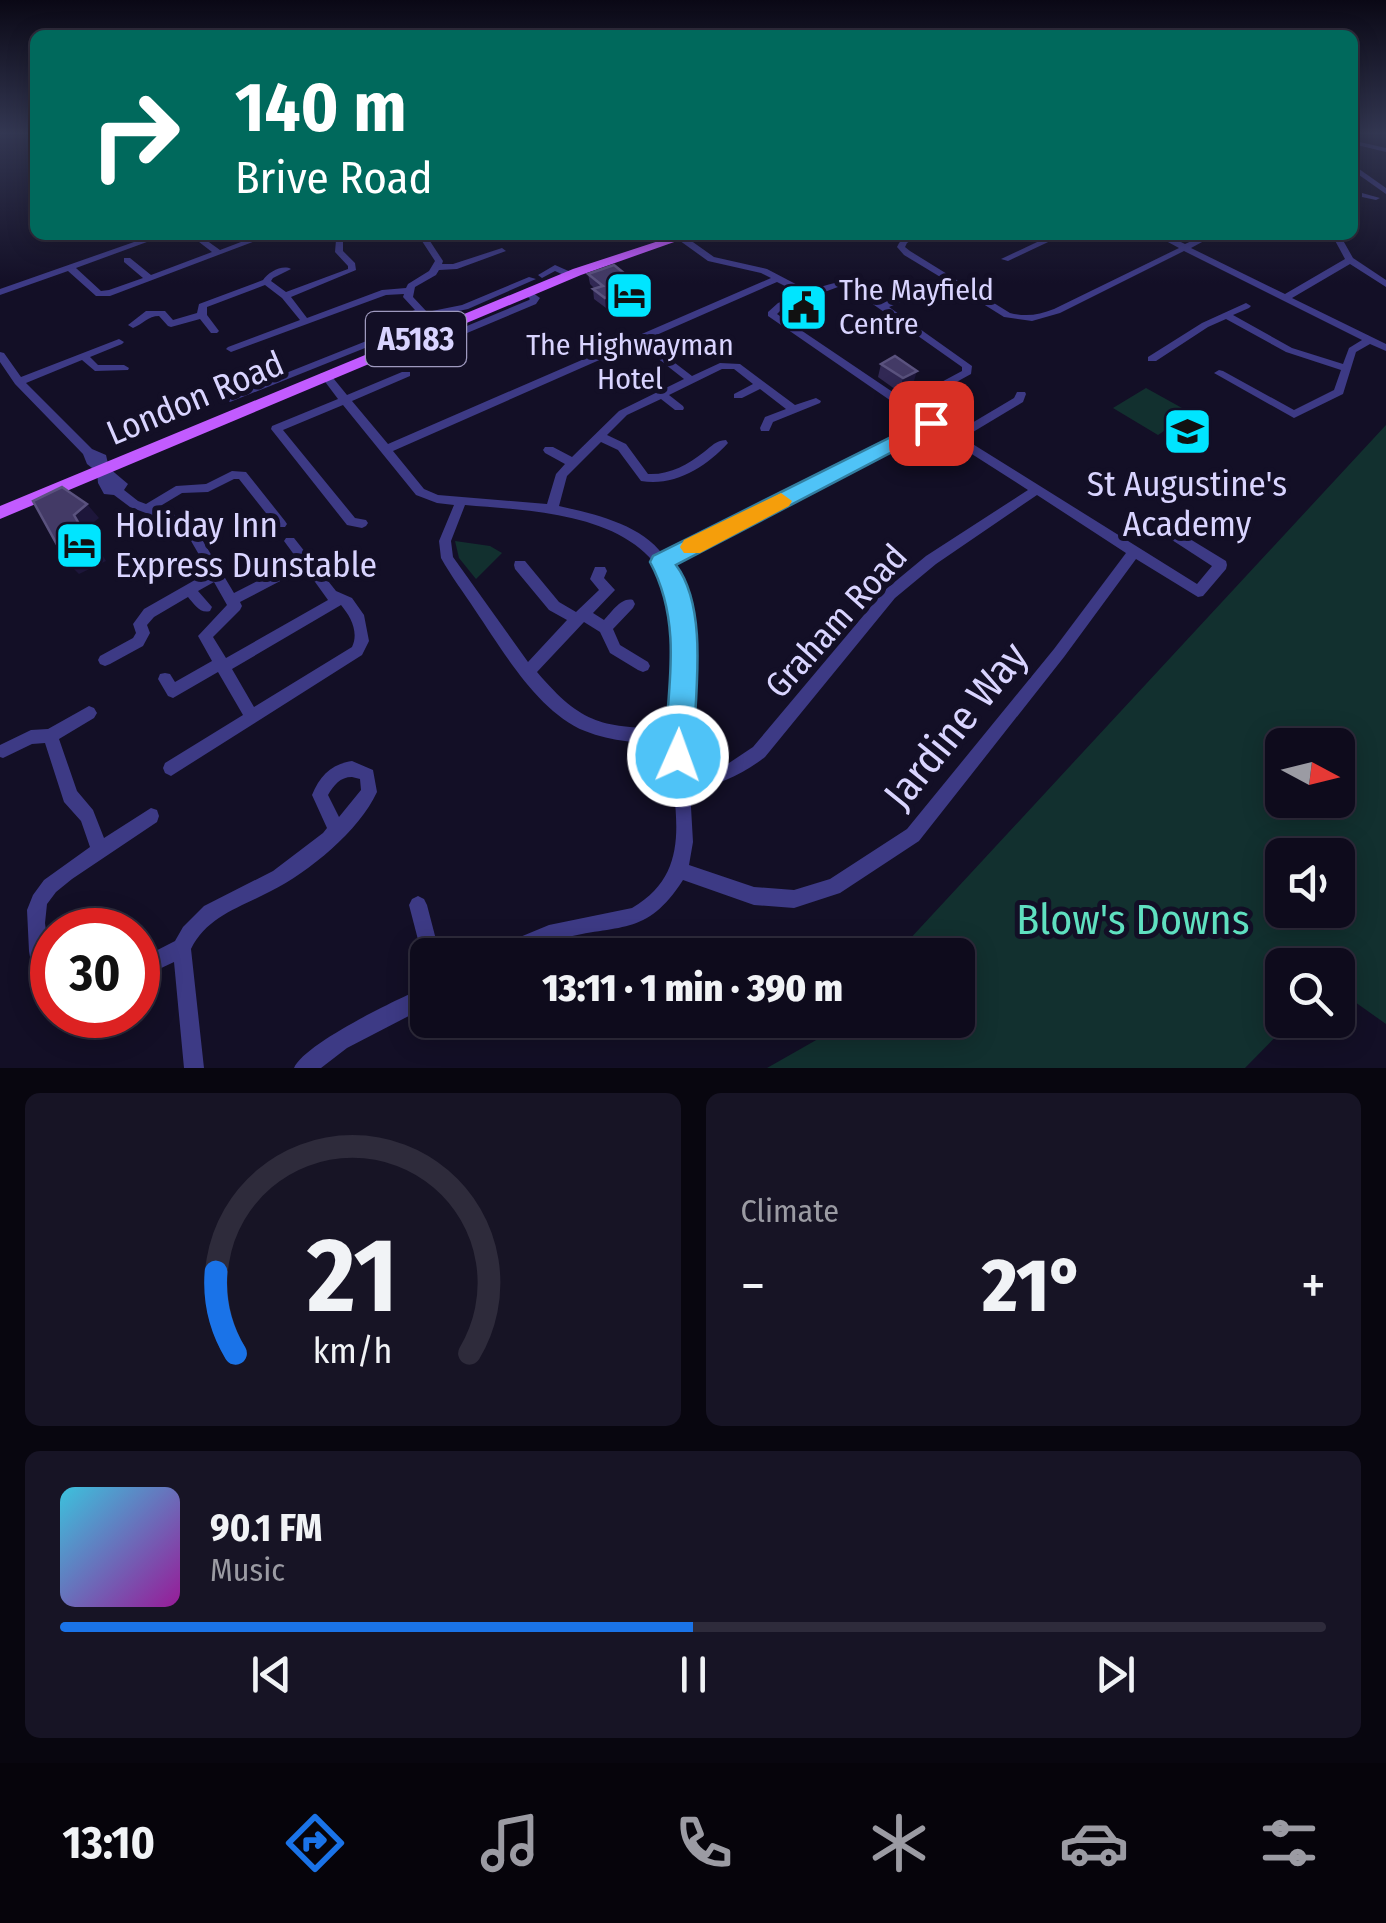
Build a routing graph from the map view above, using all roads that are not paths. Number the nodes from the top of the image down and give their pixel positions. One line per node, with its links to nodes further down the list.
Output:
1 (1385, 191): 2 (street)
2 (1371, 196)
3 (147, 240): 21 (street)
4 (200, 240): 17 (street)
5 (254, 240): 17 (street)
6 (340, 240): 35 (street)
7 (425, 240): 22 (street)
8 (671, 240): 24 (main road, London Road / A5183)
9 (688, 240): 25 (street)
10 (906, 240): 27 (street)
11 (1048, 240): 18 (street)
12 (1169, 240): 15 (street)
13 (1200, 240): 15 (street)
14 (1339, 240): 20 (street)
15 (1185, 248): 27 (street); 36 (street)
16 (502, 251): 22 (street)
17 (220, 253): 26 (street)
18 (1006, 259)
19 (127, 260): 26 (street)
20 (1350, 260): 30 (street); 36 (street)
21 (69, 267): 26 (street); 33 (street)
22 (438, 267): 32 (street)
23 (287, 269): 28 (street)
24 (570, 275): 29 (main road, London Road / A5183); 29 (street)
25 (778, 278): 31 (street); 34 (street)
26 (150, 279)
27 (948, 280): 38 (street)
28 (266, 282): 35 (street); 41 (street)
29 (534, 282): 40 (street, London Road); 45 (main road, London Road / A5183); 48 (street, London Road)
30 (1386, 284)
31 (760, 287): 37 (street); 47 (street)
32 (408, 291): 40 (street); 43 (street)
33 (0, 292)
34 (808, 294): 37 (street); 38 (street)
35 (285, 296): 43 (street)
36 (1285, 298): 49 (street)
37 (781, 305): 70 (street)
38 (883, 306): 70 (street)
39 (1246, 306): 42 (street)
40 (423, 313): 45 (street); 67 (street, London Road)
41 (202, 315): 44 (street); 46 (street)
42 (1226, 316): 55 (street); 57 (street)
43 (306, 322): 52 (street)
44 (133, 324)
45 (438, 329): 48 (main road, London Road / A5183)
46 (214, 331)
47 (637, 338): 61 (street); 78 (street)
48 (414, 340): 60 (main road, London Road / A5183)
49 (1370, 340): 51 (street); 57 (street)
50 (119, 342): 54 (street)
51 (1386, 348)
52 (231, 350)
53 (0, 356): 62 (street)
54 (83, 356): 56 (street); 62 (street)
55 (1152, 359)
56 (124, 368)
57 (1344, 368): 58 (street)
58 (1219, 373)
59 (406, 374): 68 (street)
60 (325, 375): 68 (street); 81 (main road, London Road / A5183)
61 (691, 380): 63 (street); 64 (street)
62 (19, 382): 81 (street)
63 (760, 386): 66 (street); 72 (street)
64 (661, 394): 71 (street); 75 (street)
65 (1020, 394): 76 (street)
66 (735, 398)
67 (230, 399)
68 (345, 401): 78 (street); 87 (street)
69 (816, 402): 72 (street)
70 (905, 406): 73 (street)
71 (679, 408)
72 (792, 408): 74 (street)
73 (931, 423): 76 (street); 93 (street)
74 (765, 428)
75 (601, 438): 77 (street); 80 (street)
76 (955, 438): 82 (street)
77 (722, 443)
78 (385, 450): 83 (street)
79 (549, 450): 80 (street)
80 (573, 463): 85 (street)
81 (104, 470): 84 (street); 86 (main road, London Road / A5183)
82 (1036, 490): 91 (street); 115 (street, Graham Road)
83 (461, 501): 85 (street); 107 (street)
84 (148, 508): 88 (street); 96 (street)
85 (552, 509): 93 (street)
86 (0, 513)
87 (362, 523)
88 (281, 524)
89 (1186, 527): 91 (street)
90 (290, 540): 92 (street)
91 (1134, 552): 119 (street, Jardine Way)
92 (307, 562): 98 (street); 99 (street)
93 (661, 562): 112 (street)
94 (520, 565): 102 (street)
95 (600, 571): 102 (street)
96 (218, 574): 97 (street); 99 (street)
97 (189, 590): 101 (street); 104 (street)
98 (341, 599): 105 (street); 110 (street)
99 (232, 600): 105 (street)
100 (628, 604): 103 (street)
101 (205, 607)
102 (581, 617): 103 (street); 107 (street)
103 (605, 628): 106 (street)
104 (104, 660)
105 (222, 665): 108 (street); 110 (street)
106 (643, 666)
107 (529, 671): 112 (street)
108 (165, 679)
109 (89, 713): 111 (street)
110 (252, 717): 114 (street)
111 (50, 736): 113 (street); 118 (street)
112 (678, 738): 115 (street)
113 (3, 751)
114 (171, 768)
115 (680, 784): 119 (street)
116 (152, 816): 118 (street)
117 (337, 830): 124 (street)
118 (100, 850): 121 (street)
119 (679, 870): 123 (street)
120 (418, 905): 122 (street)
121 (38, 908)
122 (427, 938)
123 (544, 938)
124 (182, 948): 125 (street); 127 (street)
125 (160, 959)
126 (410, 1004): 128 (street)
127 (194, 1068)
128 (304, 1068)

